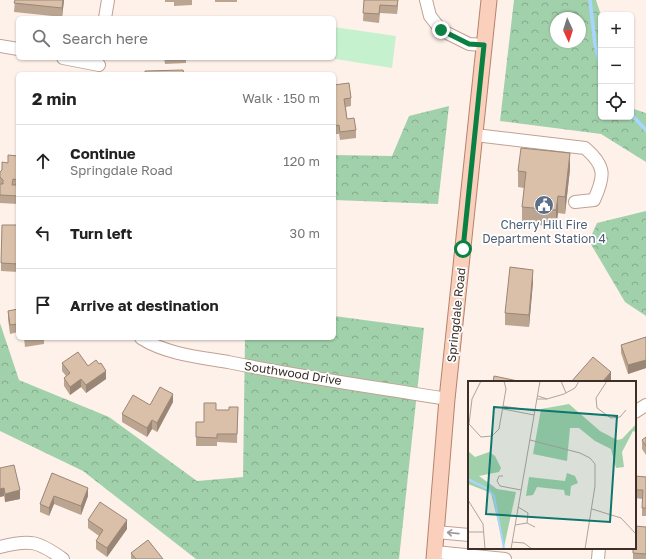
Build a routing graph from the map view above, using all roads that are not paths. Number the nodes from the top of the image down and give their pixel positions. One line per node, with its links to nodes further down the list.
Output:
1 (108, 0): 4 (street)
2 (426, 0): 5 (street)
3 (489, 0): 5 (main road, Springdale Road)
4 (105, 16)
5 (484, 45): 10 (main road, Springdale Road)
6 (0, 46): 7 (street)
7 (16, 49)
8 (72, 60): 9 (street)
9 (99, 66)
10 (475, 135): 11 (street); 13 (main road, Springdale Road)
11 (575, 202)
12 (144, 340): 13 (street, Southwood Drive)
13 (447, 399): 16 (main road, Springdale Road)
14 (646, 405): 15 (street)
15 (636, 411)
16 (436, 532): 17 (street, one-way to 16); 19 (main road, Springdale Road)
17 (468, 535)
18 (0, 547): 20 (street)
19 (434, 556): 21 (street)
20 (63, 559)
21 (505, 559)

